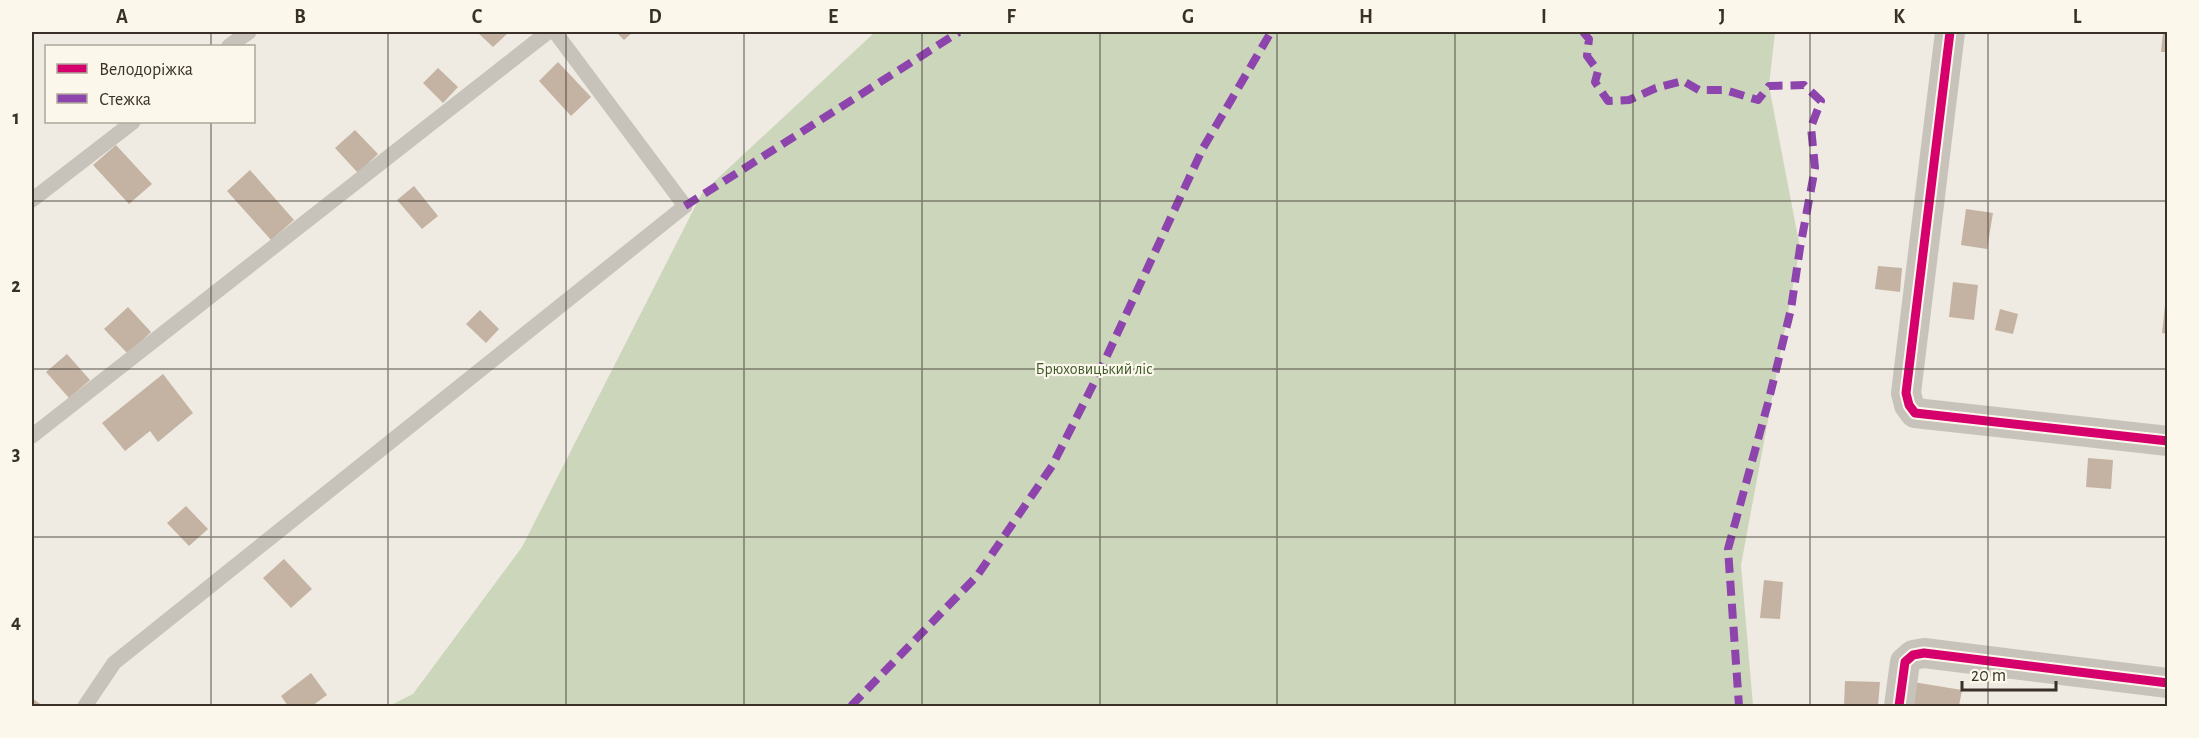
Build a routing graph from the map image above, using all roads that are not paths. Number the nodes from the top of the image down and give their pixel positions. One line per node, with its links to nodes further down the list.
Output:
1 (249, 32): 5 (lane)
2 (548, 32): 8 (lane)
3 (555, 32): 12 (lane)
4 (1950, 32): 9 (street)
5 (230, 45)
6 (132, 123): 7 (lane)
7 (32, 200)
8 (32, 436)
9 (2168, 441)
10 (2168, 683): 13 (street)
11 (2168, 702): 14 (street)
12 (85, 706)
13 (1899, 706)
14 (2167, 706)

